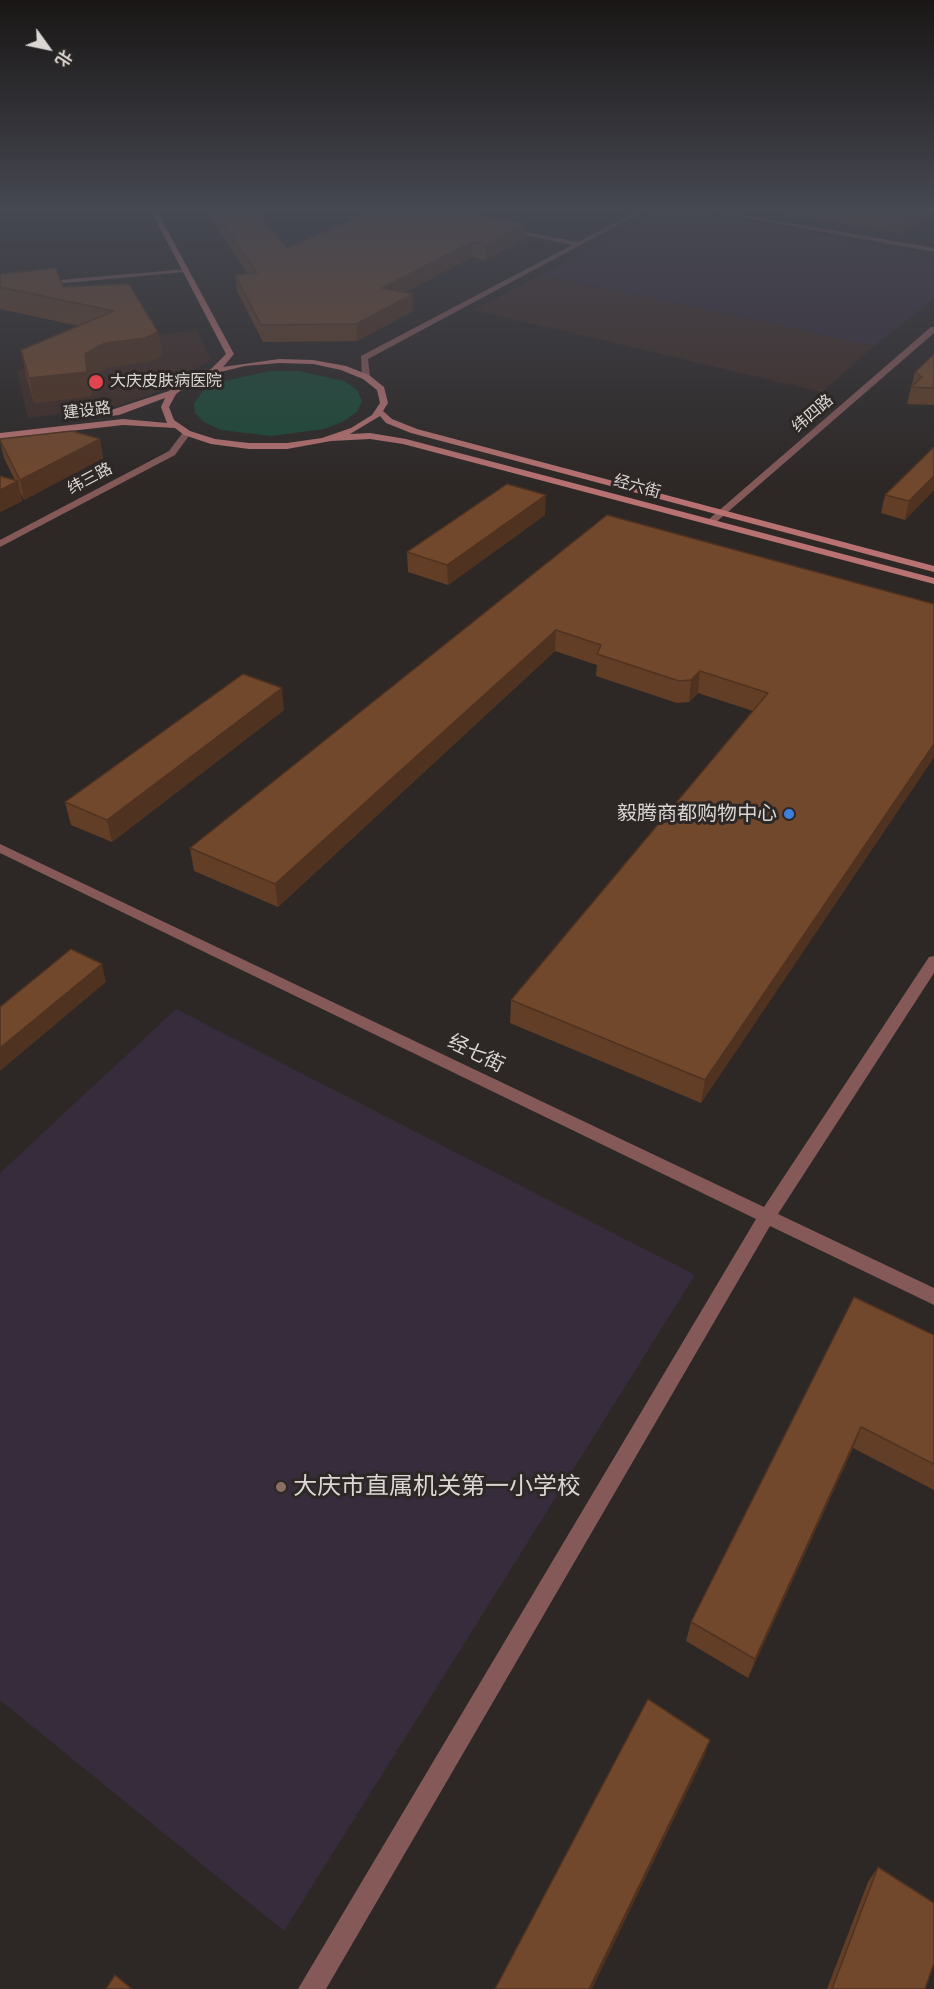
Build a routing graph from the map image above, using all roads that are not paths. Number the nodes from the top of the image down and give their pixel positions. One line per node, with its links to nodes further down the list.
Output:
1 (203, 304): 4 (main road)
2 (465, 304): 5 (street)
3 (934, 329): 13 (street, 纬四路)
4 (214, 371): 5 (main road, 建设路); 6 (main road, 建设路)
5 (366, 377): 7 (main road)
6 (171, 393): 8 (main road, 建设路); 9 (main road)
7 (379, 411): 12 (main road); 13 (main road, 经六街)
8 (0, 426)
9 (177, 426): 10 (main road); 11 (main road, 建设路)
10 (187, 433): 12 (main road); 15 (street, 纬三路)
11 (0, 436)
12 (330, 438): 14 (main road, 经六街)
13 (721, 514): 14 (street, 纬四路); 16 (main road, 经六街)
14 (711, 522): 17 (main road, 经六街)
15 (0, 544)
16 (934, 570)
17 (934, 581)
18 (0, 848): 20 (street, 经七街)
19 (934, 961): 20 (street)
20 (766, 1218): 21 (street, 经七街); 22 (street)
21 (934, 1297)
22 (311, 1989)

